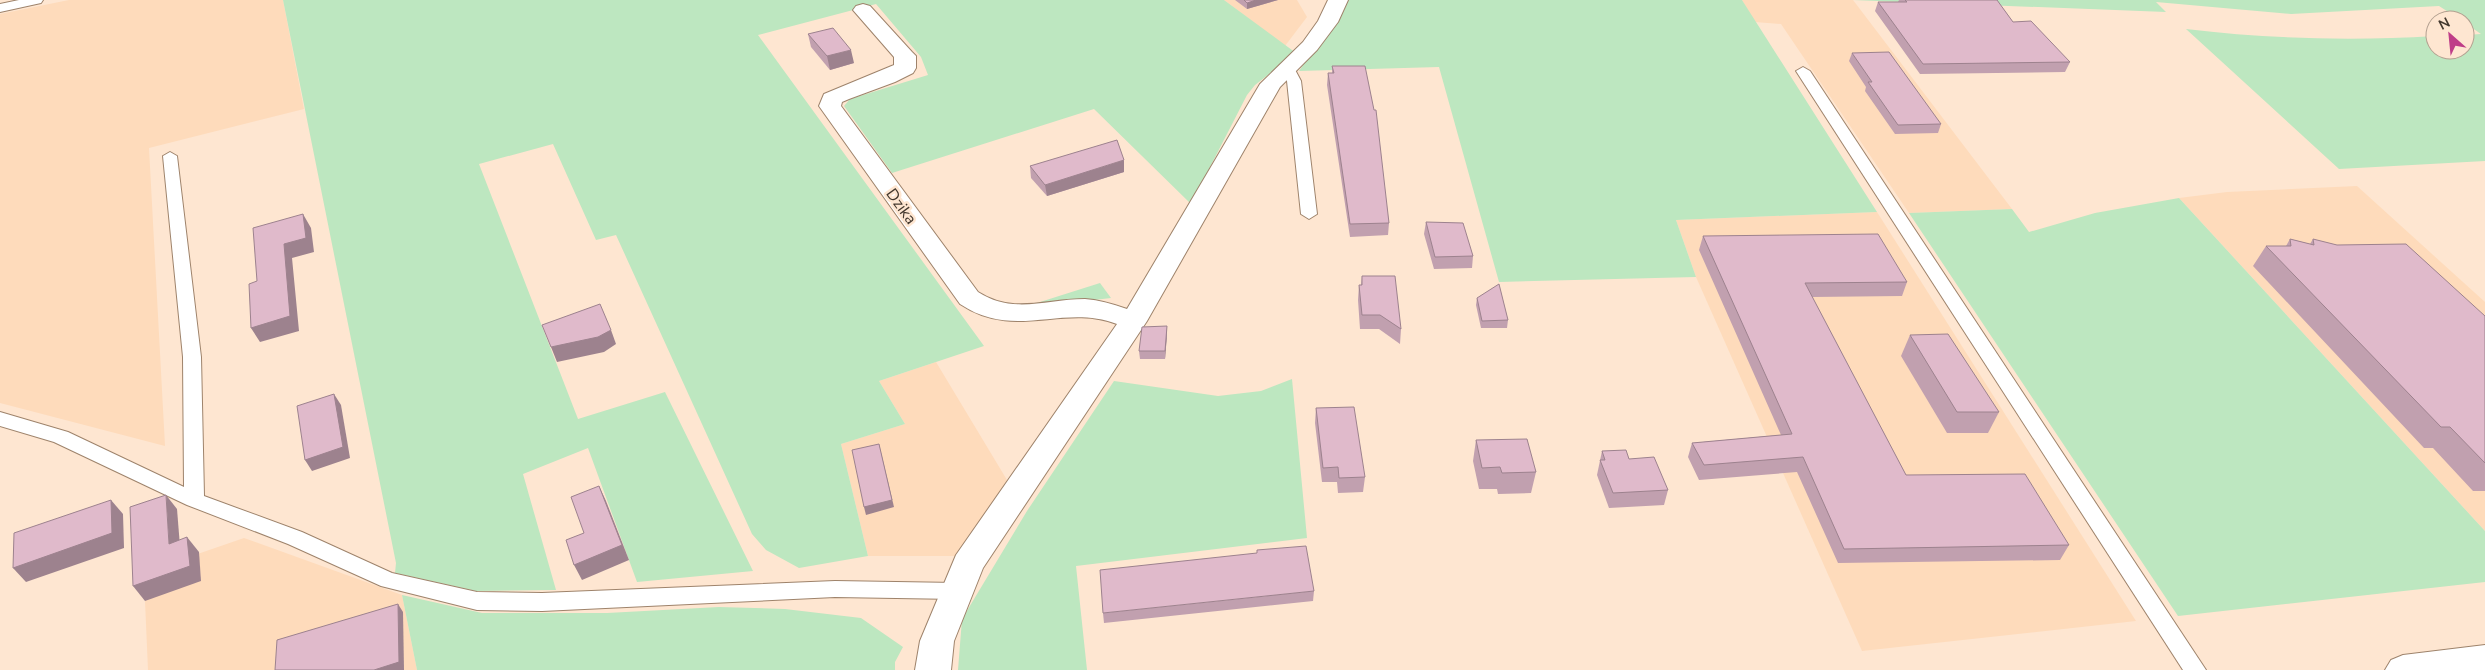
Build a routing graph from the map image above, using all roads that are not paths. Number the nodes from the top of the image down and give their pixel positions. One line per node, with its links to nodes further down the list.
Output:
1 (37, 0): 3 (lane)
2 (1338, 0): 5 (street)
3 (0, 8)
4 (863, 10): 9 (street, Dzika)
5 (1287, 67): 8 (lane); 9 (street)
6 (1804, 71): 15 (lane)
7 (170, 156): 11 (lane)
8 (1309, 214)
9 (1133, 321): 12 (street)
10 (0, 419): 11 (lane)
11 (194, 500): 12 (lane)
12 (957, 591): 14 (street)
13 (2485, 660): 16 (street)
14 (933, 670)
15 (2196, 670)
16 (2403, 670)

